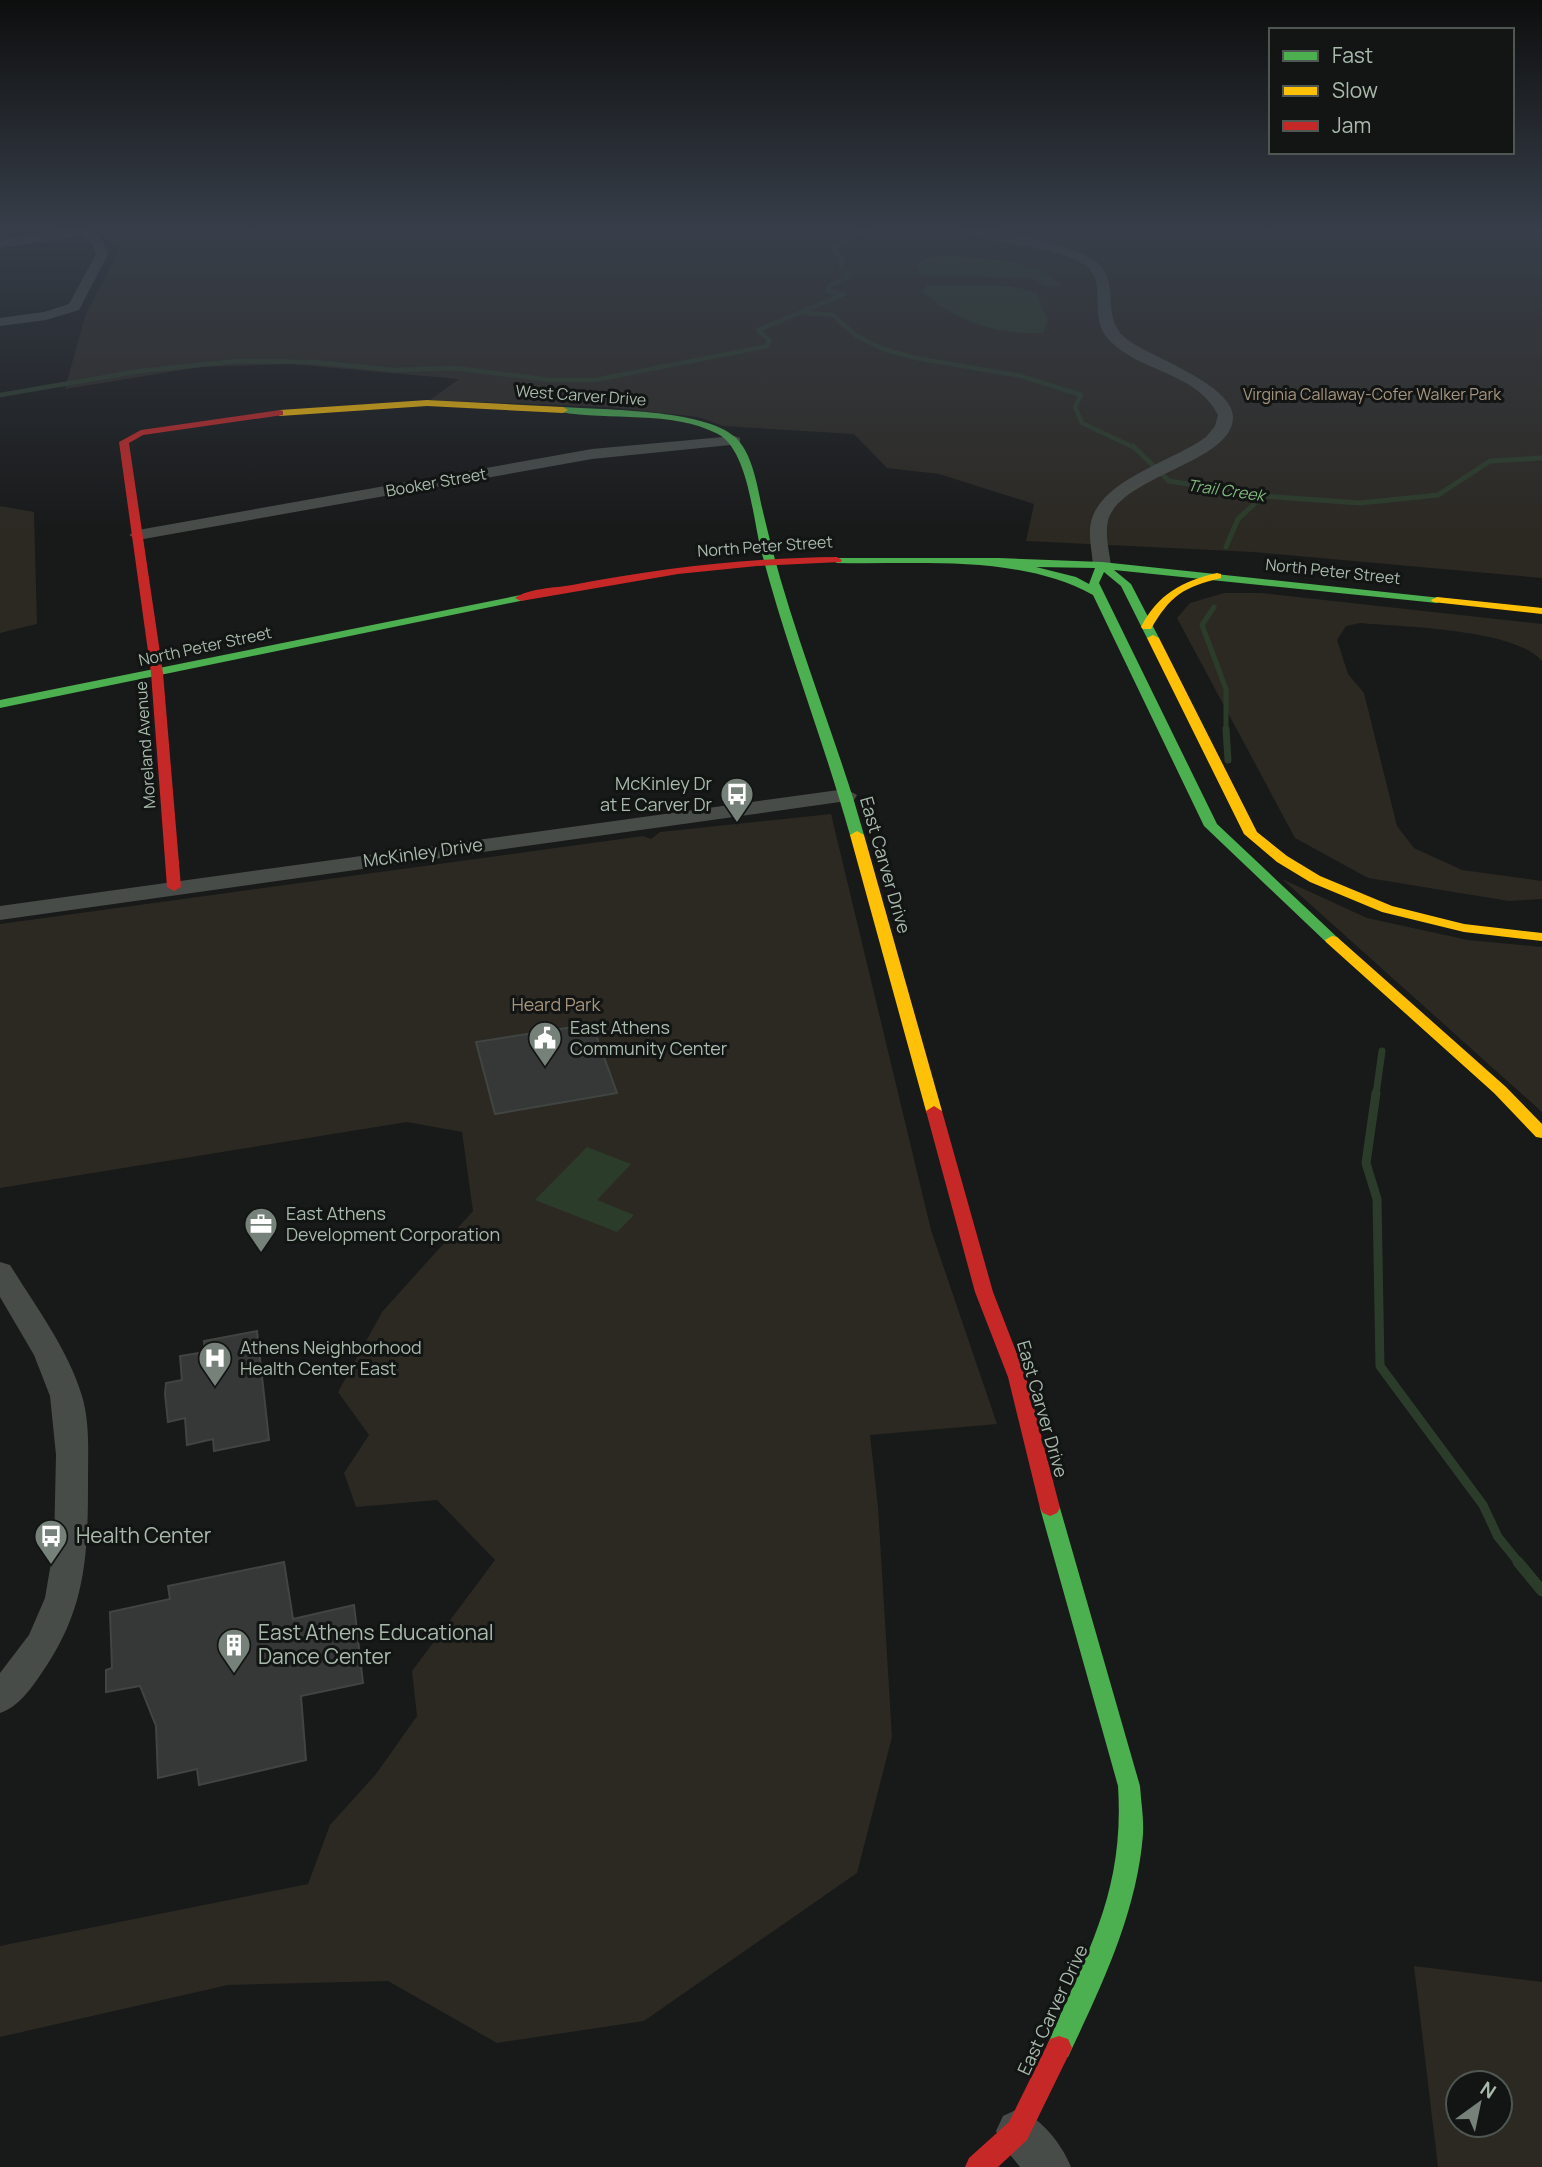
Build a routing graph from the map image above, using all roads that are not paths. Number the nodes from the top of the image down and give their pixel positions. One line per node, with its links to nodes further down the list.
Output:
1 (1109, 329): 4 (street)
2 (130, 436): 3 (main road, West Carver Drive); 5 (main road, Moreland Avenue)
3 (734, 441): 5 (street, Booker Street); 6 (main road)
4 (1132, 486): 8 (street)
5 (138, 535): 13 (main road, Moreland Avenue)
6 (769, 560): 7 (main road, North Peter Street); 13 (main road, North Peter Street); 15 (main road, East Carver Drive)
7 (999, 561): 8 (main road, North Peter Street); 10 (main road)
8 (1102, 565): 9 (main road, North Peter Street); 10 (main road); 12 (main road)
9 (1217, 576): 11 (main road, North Peter Street); 12 (main road)
10 (1098, 593): 19 (main road)
11 (1542, 611)
12 (1147, 627): 18 (main road)
13 (157, 673): 14 (main road, North Peter Street); 16 (main road, Moreland Avenue)
14 (0, 704)
15 (846, 795): 16 (street, McKinley Drive); 22 (main road, East Carver Drive)
16 (174, 887): 17 (street, McKinley Drive)
17 (0, 913)
18 (1542, 937)
19 (1542, 1133)
20 (0, 1272): 21 (street)
21 (0, 1698)
22 (1018, 2131): 23 (main road, East Carver Drive); 24 (street)
23 (978, 2167)
24 (1049, 2167)

